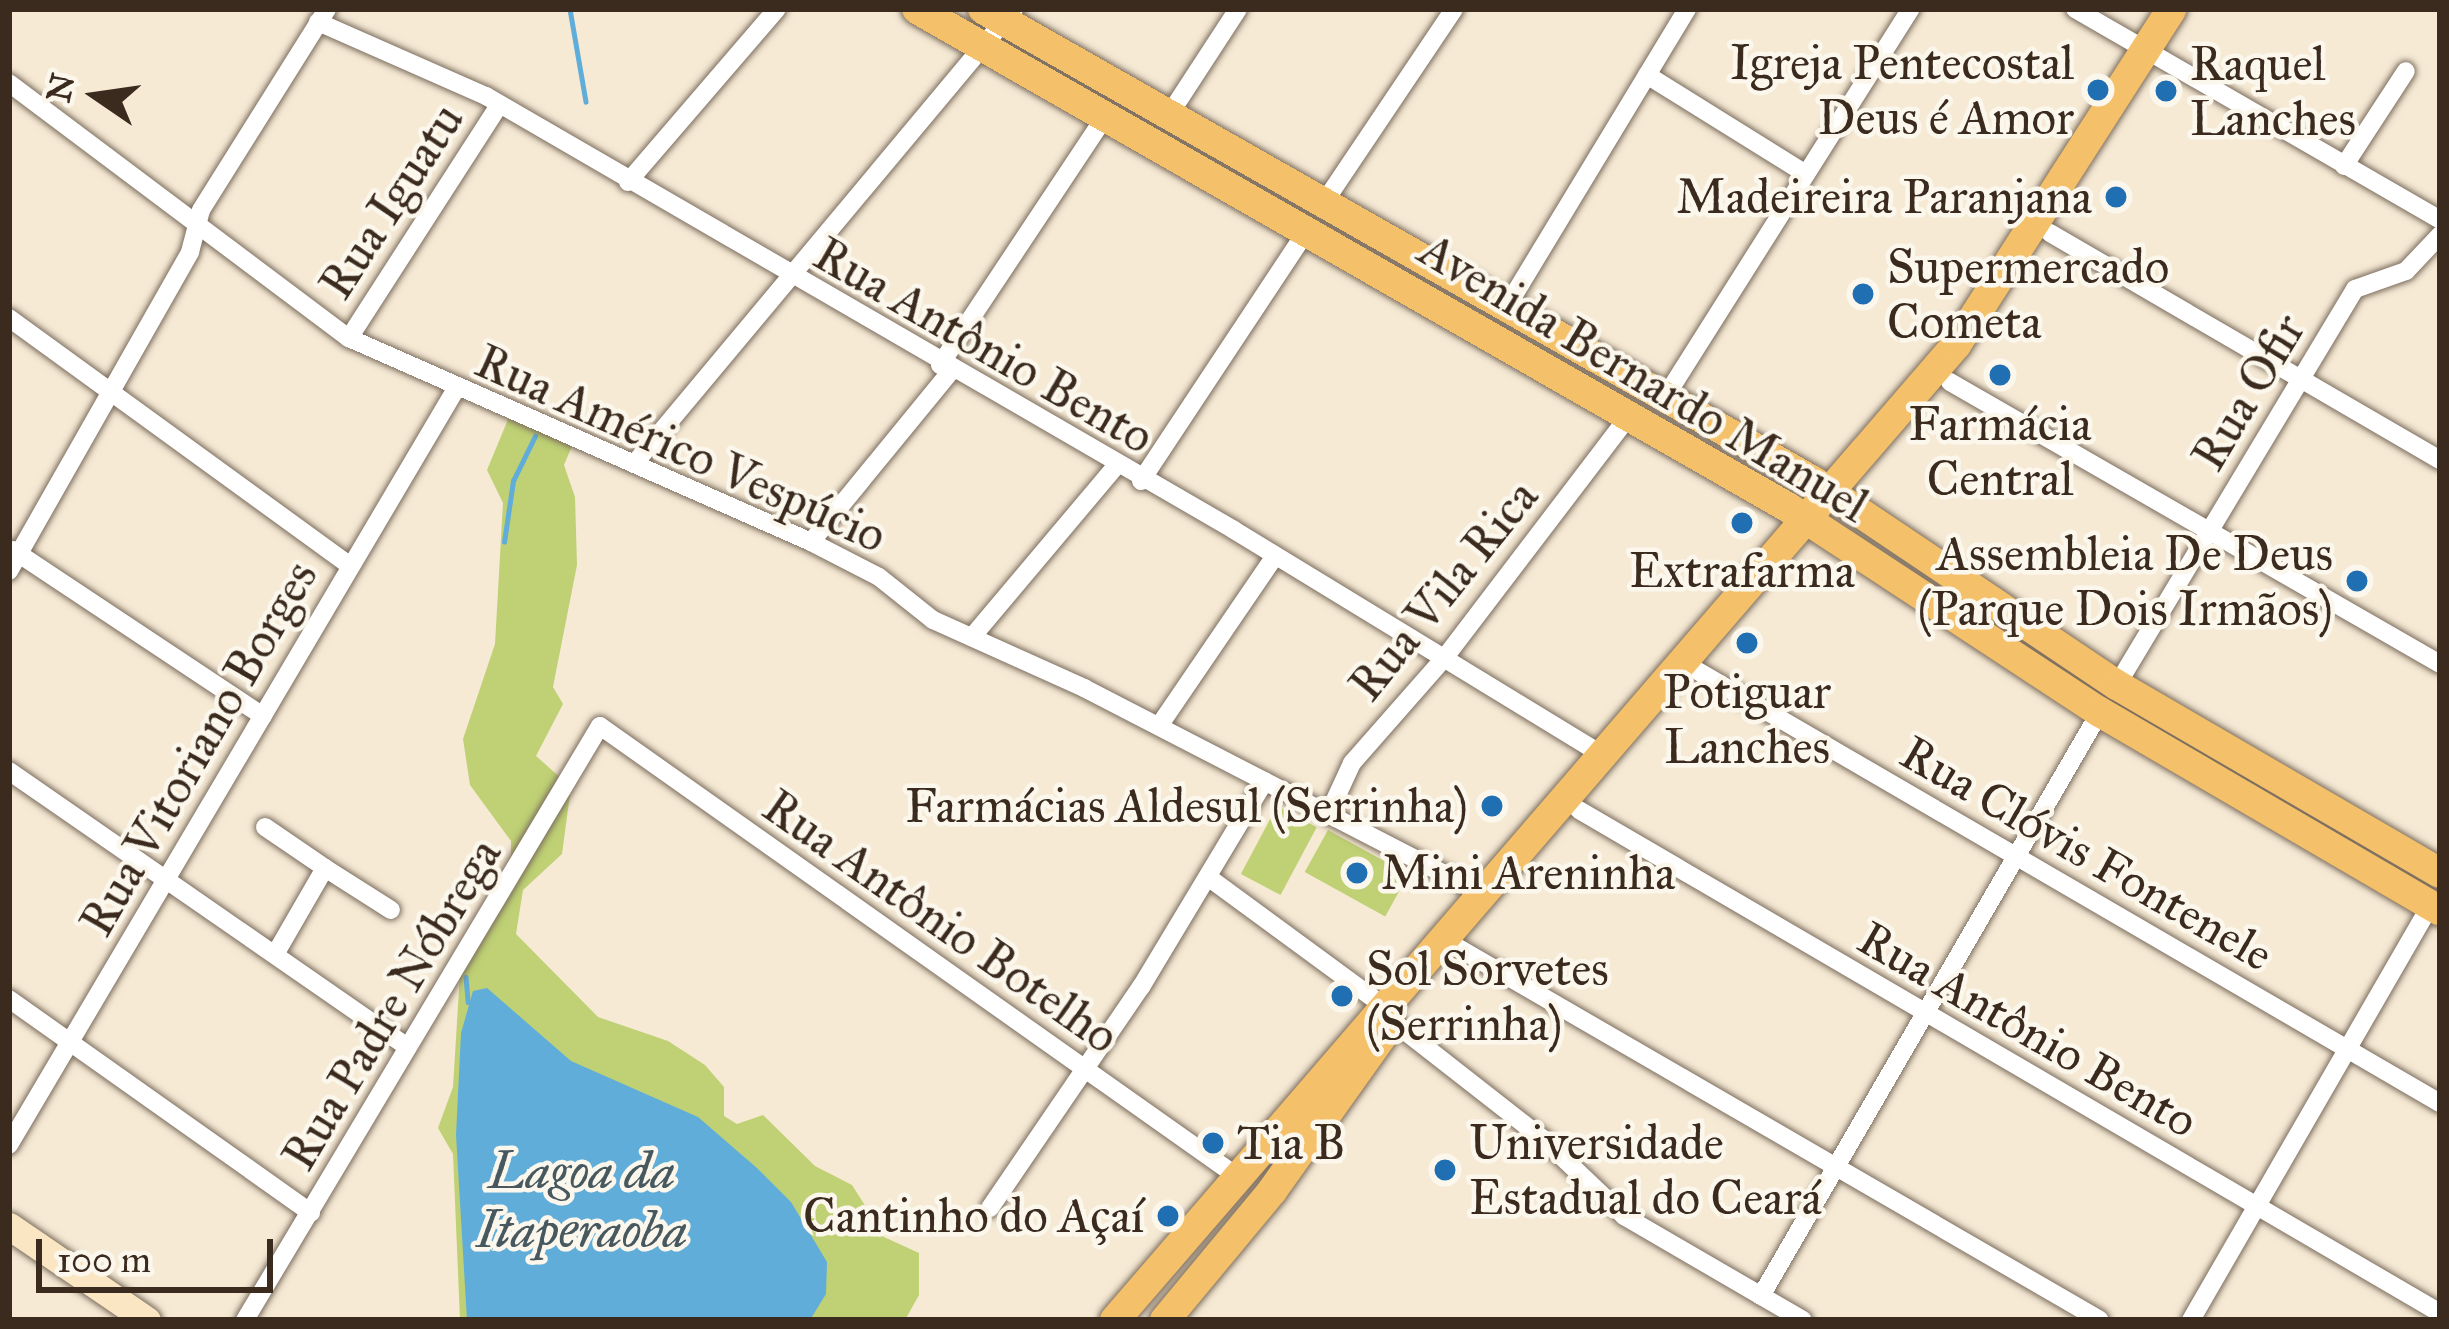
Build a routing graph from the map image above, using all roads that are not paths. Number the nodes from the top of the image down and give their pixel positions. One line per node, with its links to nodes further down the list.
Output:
1 (777, 9): 22 (street)
2 (917, 9): 12 (main road, Avenida Bernardo Manuel)
3 (1238, 9): 18 (street)
4 (1454, 9): 23 (street)
5 (1687, 9): 15 (street)
6 (1911, 9): 21 (street)
7 (2075, 9): 13 (street)
8 (2172, 9): 13 (main road)
9 (2193, 9): 13 (main road)
10 (1001, 13): 12 (street); 18 (main road, Avenida Bernardo Manuel)
11 (322, 15): 17 (street, Rua Antônio Bento); 25 (street)
12 (985, 46): 19 (main road, Avenida Bernardo Manuel); 29 (street)
13 (2154, 53): 20 (street); 27 (main road); 44 (main road)
14 (2406, 70): 20 (street)
15 (1647, 75): 21 (street); 30 (street)
16 (9, 83): 25 (street, Rua Américo Vespúcio)
17 (500, 106): 22 (street, Rua Antônio Bento); 32 (street, Rua Iguatu)
18 (1169, 115): 23 (main road, Avenida Bernardo Manuel)
19 (1105, 117): 26 (main road, Avenida Bernardo Manuel); 33 (street)
20 (2344, 166): 24 (street)
21 (1806, 174): 38 (street)
22 (628, 182): 29 (street, Rua Antônio Bento)
23 (1323, 204): 30 (main road, Avenida Bernardo Manuel)
24 (2440, 220)
25 (197, 231): 32 (street, Rua Américo Vespúcio); 37 (street)
26 (1306, 232): 39 (main road, Avenida Bernardo Manuel); 43 (street)
27 (2050, 233): 34 (street); 35 (main road)
28 (2440, 235): 34 (street, Rua Ofir)
29 (785, 276): 33 (street, Rua Antônio Bento); 41 (street)
30 (1506, 308): 38 (main road, Avenida Bernardo Manuel)
31 (9, 318): 37 (street)
32 (349, 338): 36 (street, Rua Américo Vespúcio)
33 (945, 368): 42 (street, Rua Antônio Bento); 47 (street)
34 (2304, 379): 40 (street); 46 (street, Rua Ofir)
35 (1950, 382): 44 (main road); 46 (street)
36 (456, 389): 41 (street, Rua Américo Vespúcio); 50 (street, Rua Vitoriano Borges)
37 (111, 398): 49 (street); 50 (street)
38 (1664, 399): 44 (main road, Avenida Bernardo Manuel)
39 (1628, 417): 45 (main road, Avenida Bernardo Manuel); 52 (street, Rua Vila Rica)
40 (2440, 460)
41 (634, 464): 47 (street, Rua Américo Vespúcio)
42 (1116, 466): 43 (street, Rua Antônio Bento); 51 (street)
43 (1142, 481): 48 (street, Rua Antônio Bento)
44 (1835, 496): 45 (main road); 55 (main road, Avenida Bernardo Manuel)
45 (1808, 522): 54 (main road); 56 (main road, Avenida Bernardo Manuel); 60 (main road)
46 (2207, 533): 53 (street); 55 (street, Rua Ofir)
47 (811, 542): 51 (street, Rua Américo Vespúcio)
48 (1275, 556): 52 (street, Rua Antônio Bento); 59 (street)
49 (12, 557): 57 (street)
50 (348, 564): 57 (street, Rua Vitoriano Borges)
51 (972, 637): 59 (street, Rua Américo Vespúcio)
52 (1446, 656): 60 (street, Rua Antônio Bento); 64 (street, Rua Vila Rica)
53 (2440, 664)
54 (1696, 670): 63 (main road); 66 (street, Rua Clóvis Fontenele)
55 (2117, 685): 68 (main road, Avenida Bernardo Manuel)
56 (2100, 712): 66 (street); 72 (main road, Avenida Bernardo Manuel)
57 (263, 716): 70 (street, Rua Vitoriano Borges)
58 (600, 726): 80 (street, Rua Padre Nóbrega); 82 (street, Rua Antônio Botelho)
59 (1159, 726): 62 (street, Rua Américo Vespúcio)
60 (1602, 755): 71 (main road)
61 (9, 771): 70 (street)
62 (1265, 781): 64 (street, Rua Américo Vespúcio); 69 (street)
63 (1579, 810): 74 (main road); 78 (street, Rua Antônio Bento)
64 (1328, 815): 71 (street, Rua Américo Vespúcio)
65 (265, 827): 67 (street)
66 (2014, 857): 78 (street); 81 (street, Rua Clóvis Fontenele)
67 (325, 868): 73 (street); 75 (street)
68 (2440, 873)
69 (1208, 877): 77 (street); 82 (street)
70 (171, 879): 75 (street); 79 (street, Rua Vitoriano Borges)
71 (1482, 893): 74 (main road)
72 (2436, 908): 81 (street)
73 (392, 910)
74 (1450, 943): 77 (main road); 85 (street)
75 (276, 953): 80 (street)
76 (9, 999): 79 (street)
77 (1388, 1014): 86 (main road); 87 (main road); 92 (street)
78 (1923, 1014): 85 (street); 88 (street, Rua Antônio Bento)
79 (74, 1043): 84 (street, Rua Vitoriano Borges); 90 (street)
80 (407, 1047): 90 (street, Rua Padre Nóbrega)
81 (2348, 1050): 83 (street, Rua Clóvis Fontenele); 88 (street)
82 (1082, 1070): 86 (street, Rua Antônio Botelho); 89 (street)
83 (2440, 1103)
84 (9, 1145)
85 (1837, 1168): 92 (street); 99 (street)
86 (1238, 1177): 87 (main road); 94 (main road)
87 (1272, 1191): 97 (main road)
88 (2256, 1206): 93 (street, Rua Antônio Bento); 100 (street)
89 (990, 1208)
90 (311, 1213): 96 (street, Rua Padre Nóbrega)
91 (9, 1226): 95 (street)
92 (1761, 1296): 98 (street)
93 (2440, 1313)
94 (1116, 1319)
95 (147, 1320)
96 (244, 1320)
97 (1165, 1320)
98 (1803, 1320)
99 (2100, 1320)
100 (2191, 1320)

